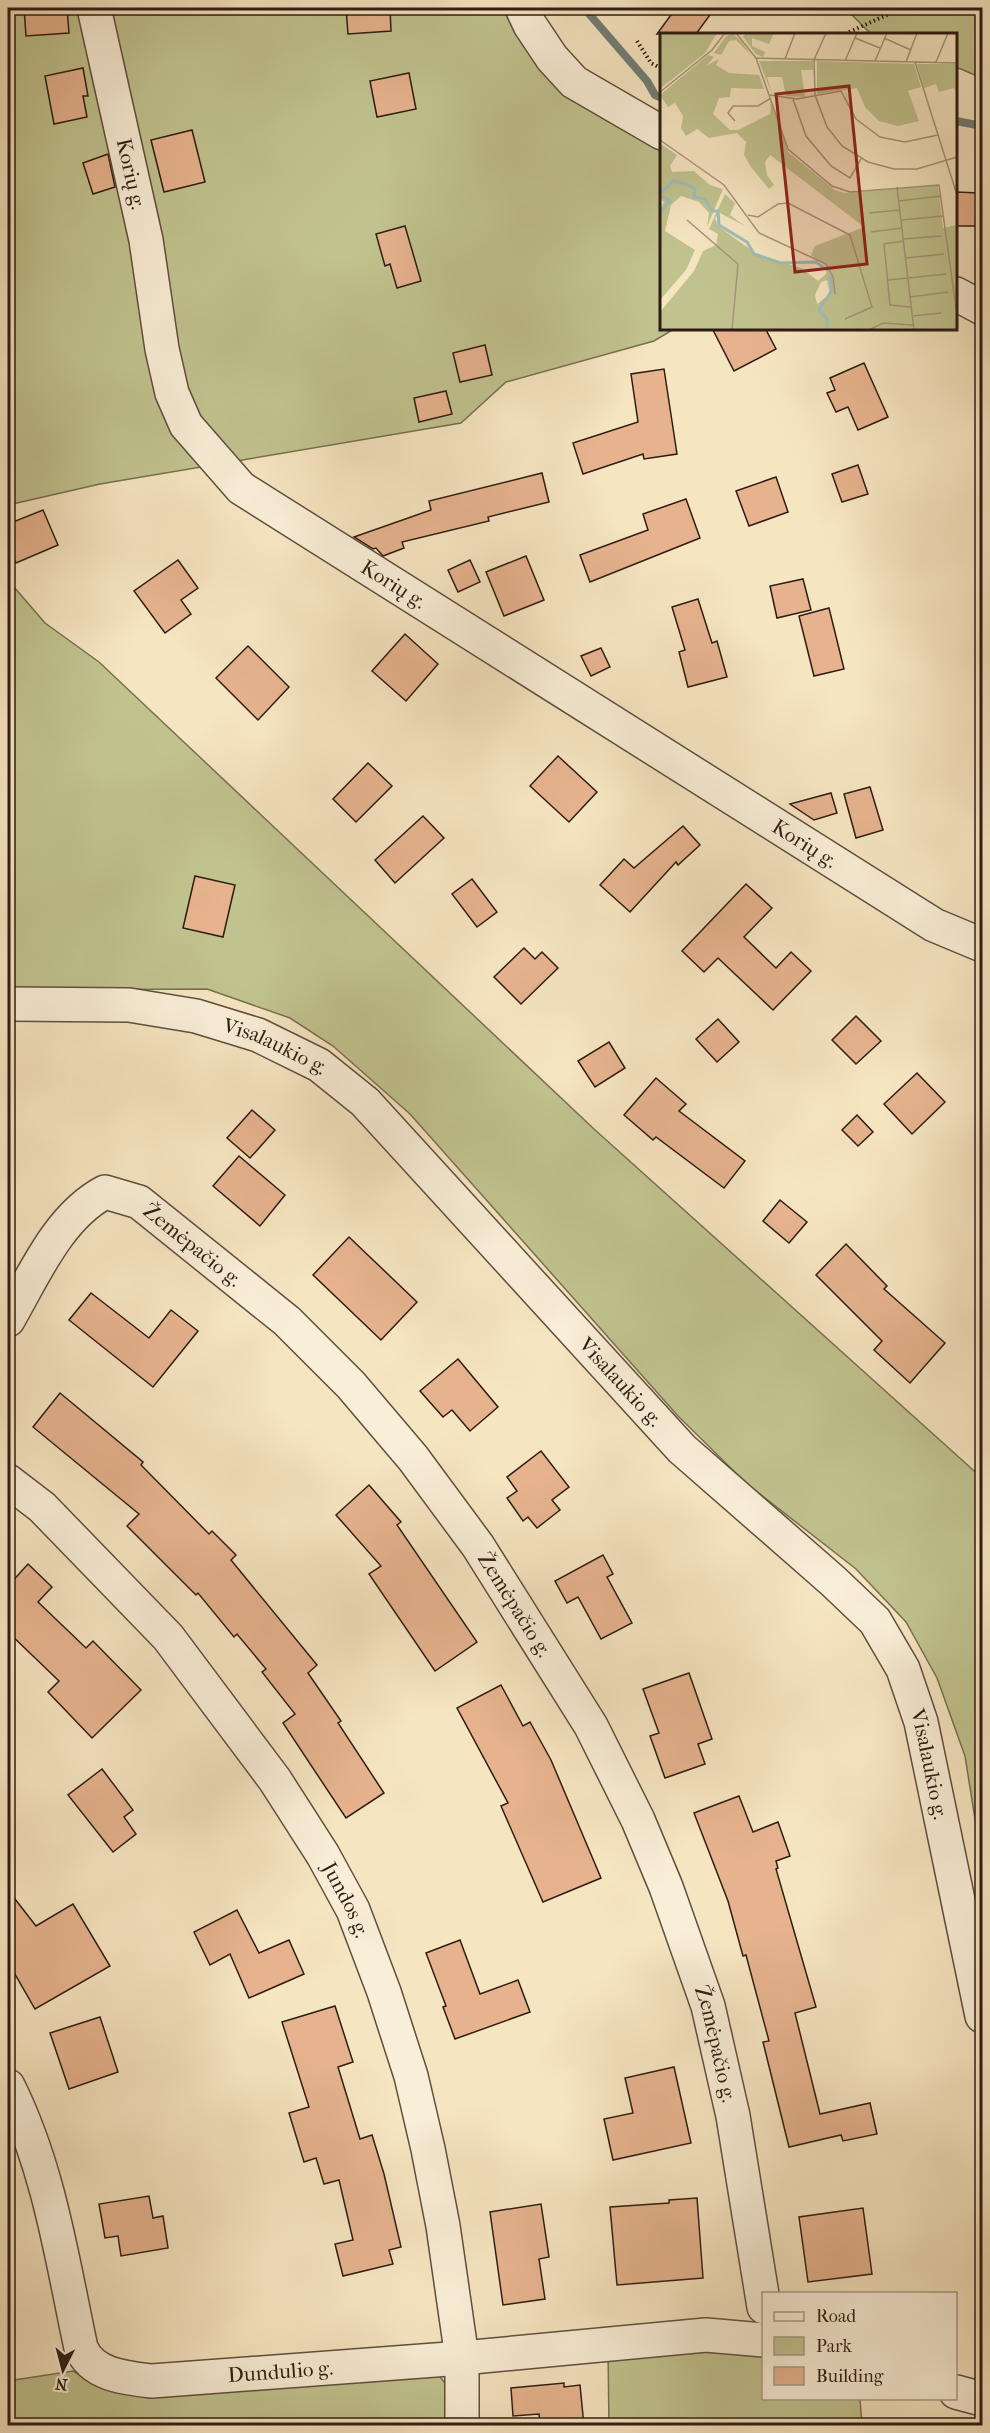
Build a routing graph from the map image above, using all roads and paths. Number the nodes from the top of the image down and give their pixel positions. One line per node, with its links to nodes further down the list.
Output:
1 (94, 8): 10 (street, Korių g.)
2 (522, 8): 7 (street)
3 (902, 8): 4 (path)
4 (847, 33)
5 (637, 41): 6 (path)
6 (660, 68)
7 (660, 132)
8 (957, 295): 9 (street)
9 (982, 308)
10 (982, 945)
11 (8, 1004): 14 (street, Visalaukio g.)
12 (8, 1320): 16 (street, Žemėpačio g.)
13 (8, 1481): 18 (street, Jundos g.)
14 (982, 2016)
15 (8, 2086): 18 (street, Dundulio g.)
16 (762, 2295)
17 (762, 2340): 18 (street, Dundulio g.)
18 (462, 2358): 21 (street, Jundos g.)
19 (957, 2392): 20 (street)
20 (982, 2399)
21 (462, 2426)

